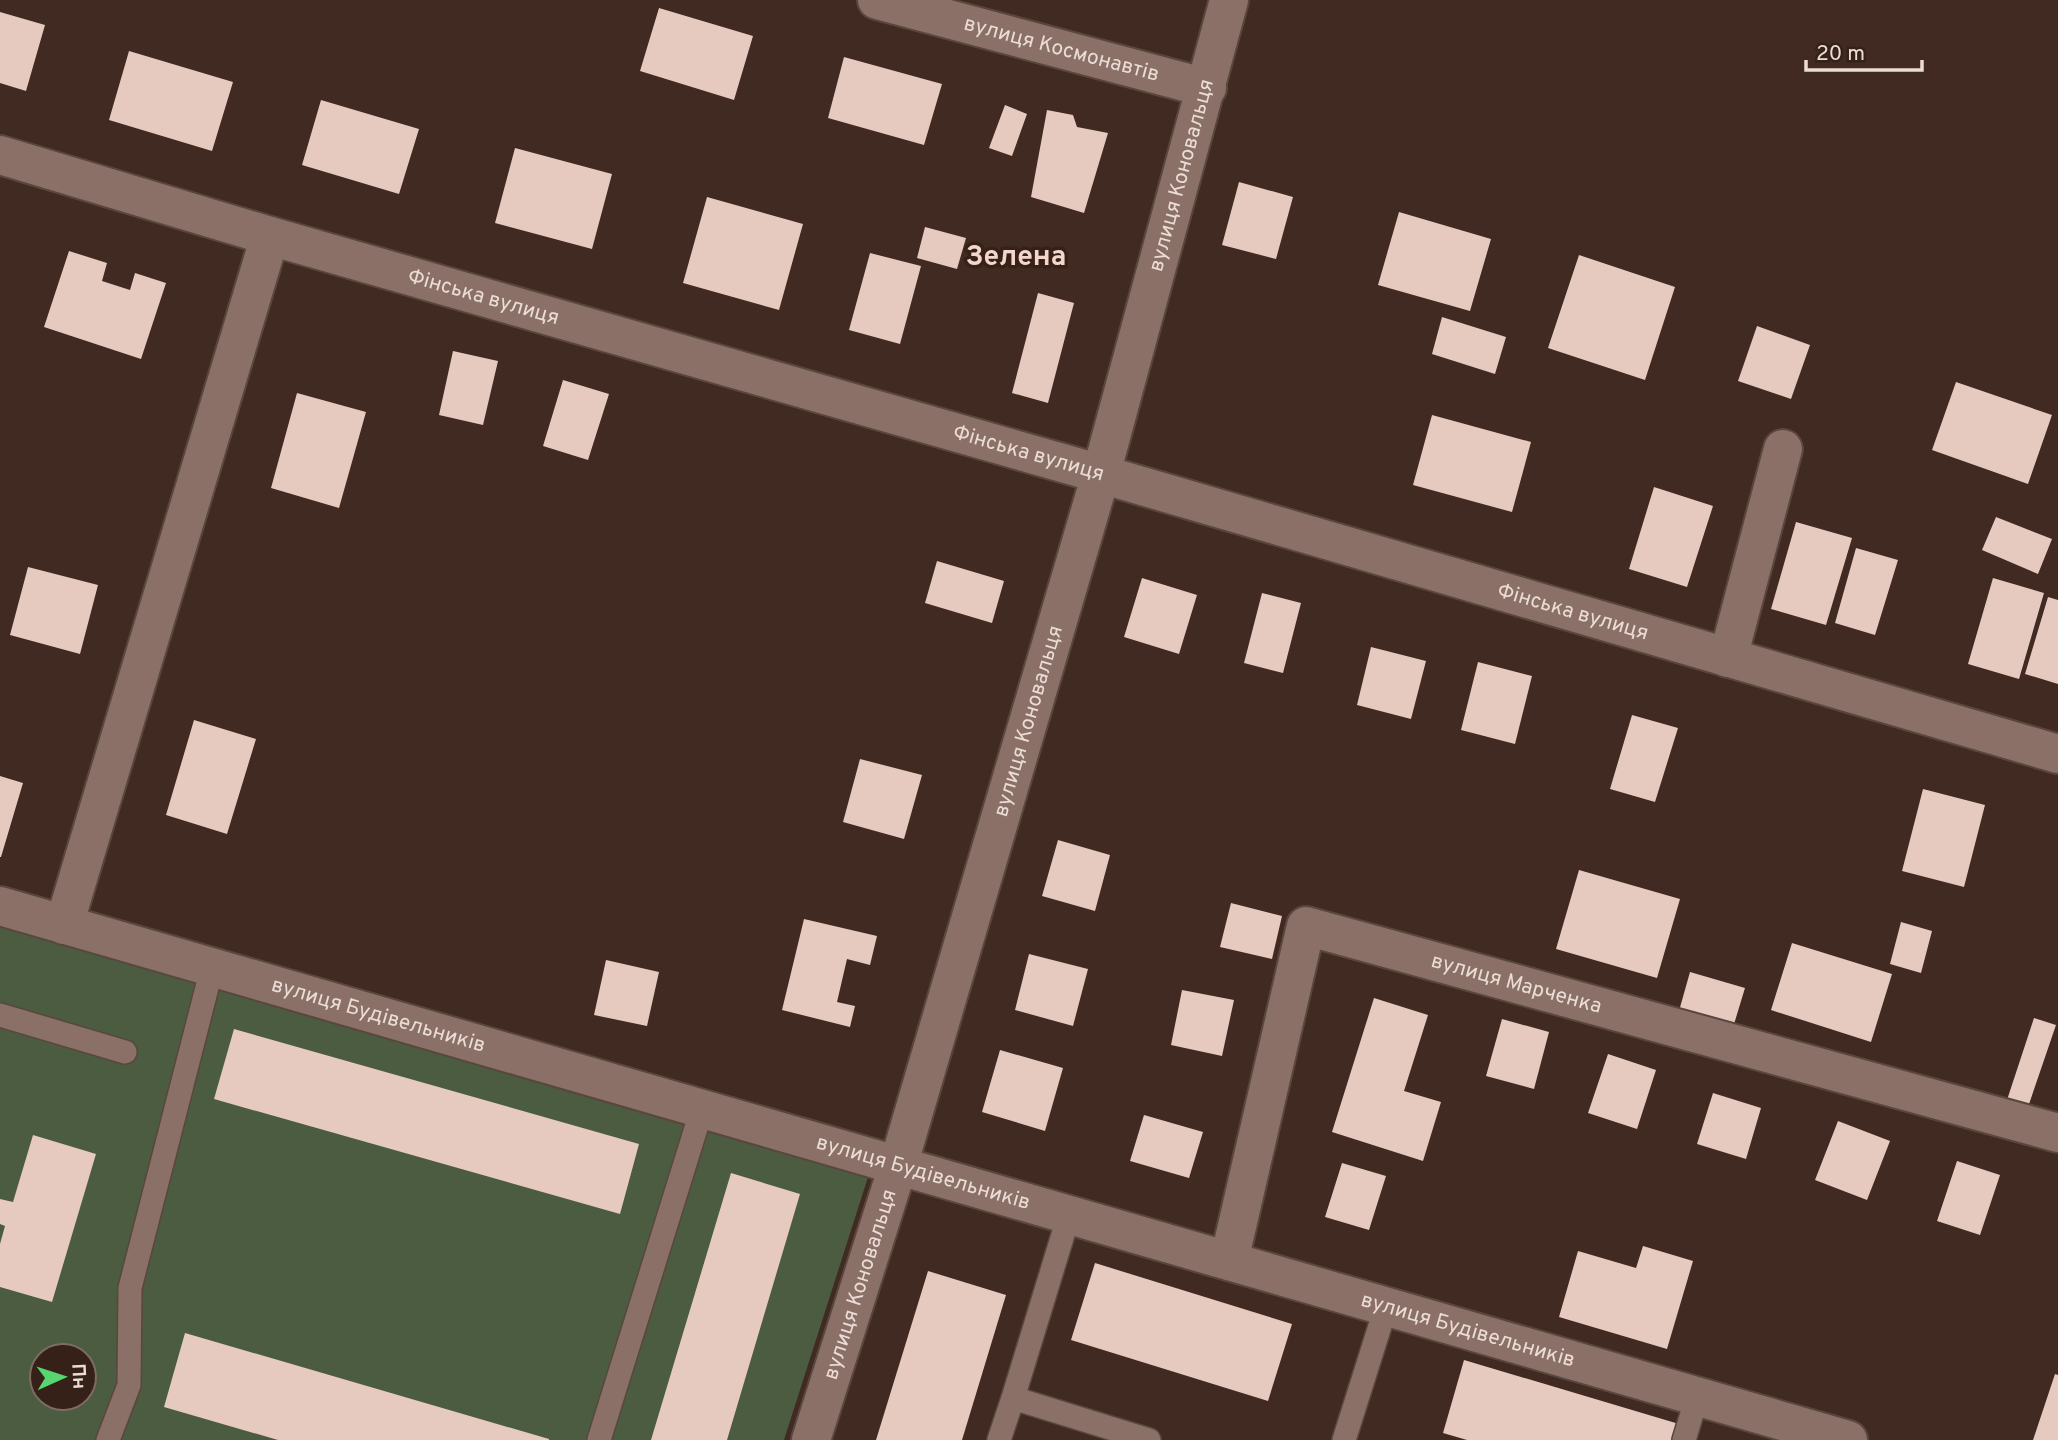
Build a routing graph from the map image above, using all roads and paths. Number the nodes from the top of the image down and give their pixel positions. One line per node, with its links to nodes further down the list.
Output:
1 (877, 0): 3 (street, вулиця Космонавтів)
2 (1229, 0): 3 (street, вулиця Коновальця)
3 (1206, 88): 7 (street, вулиця Коновальця)
4 (0, 155): 5 (street, Фінська вулиця)
5 (270, 236): 7 (street, Фінська вулиця); 11 (street)
6 (1783, 449): 8 (street)
7 (1101, 474): 8 (street, Фінська вулиця); 17 (street, вулиця Коновальця)
8 (1728, 657): 9 (street, Фінська вулиця)
9 (2058, 754)
10 (0, 906): 11 (street, вулиця Будівельників)
11 (64, 925): 12 (street, вулиця Будівельників)
12 (212, 968): 15 (street, вулиця Будівельників); 23 (lane)
13 (0, 1015): 14 (lane)
14 (125, 1052)
15 (702, 1109): 17 (street, вулиця Будівельників); 24 (lane)
16 (2058, 1133): 19 (street, вулиця Марченка)
17 (898, 1166): 18 (street, вулиця Будівельників); 25 (street, вулиця Коновальця)
18 (1069, 1215): 19 (street, вулиця Будівельників); 22 (lane)
19 (1229, 1262): 20 (street, вулиця Будівельників)
20 (1385, 1307): 21 (street, вулиця Будівельників); 28 (lane)
21 (1697, 1397): 29 (lane); 30 (street, вулиця Будівельників)
22 (1013, 1398): 26 (lane); 27 (lane)
23 (108, 1440)
24 (599, 1440)
25 (811, 1440)
26 (999, 1440)
27 (1149, 1440)
28 (1344, 1440)
29 (1684, 1440)
30 (1847, 1440)

